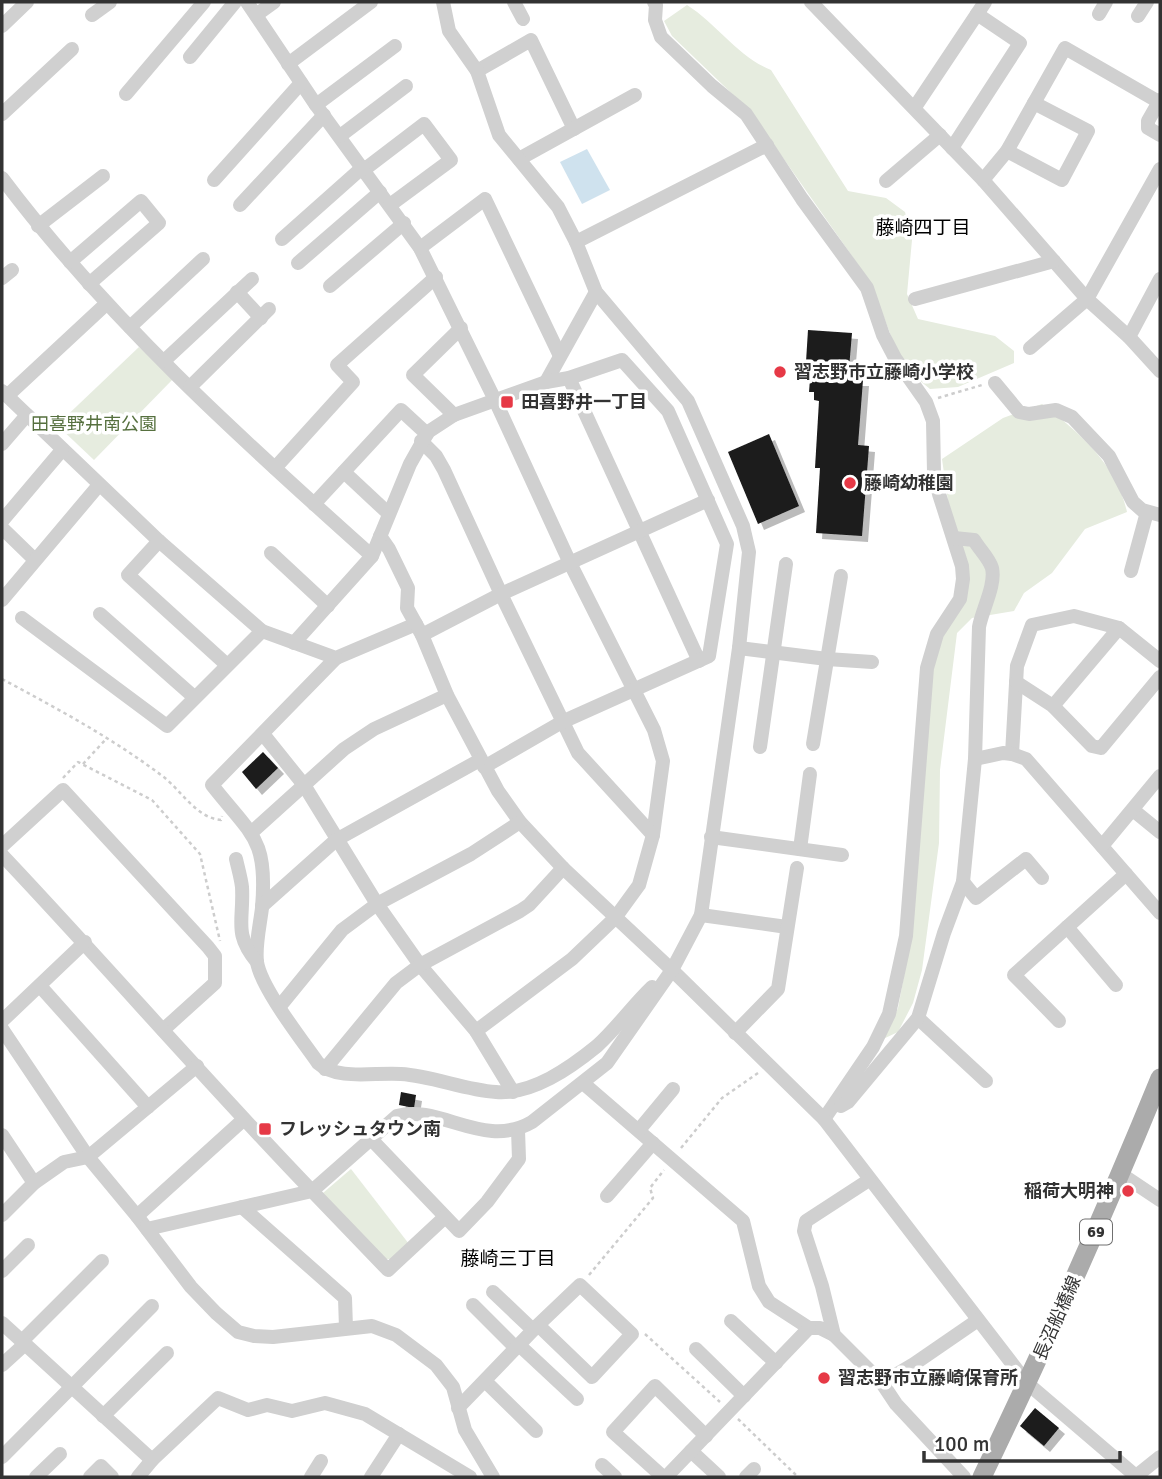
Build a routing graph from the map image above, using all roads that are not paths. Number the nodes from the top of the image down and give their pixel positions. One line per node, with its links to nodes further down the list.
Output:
1 (27, 2): 18 (street)
2 (110, 2): 14 (street)
3 (204, 2): 26 (street)
4 (235, 2): 21 (street)
5 (247, 2): 15 (street)
6 (274, 2): 15 (street)
7 (371, 2): 22 (street)
8 (443, 2): 23 (street)
9 (514, 2): 17 (street)
10 (811, 2): 30 (street)
11 (1147, 2): 16 (street)
12 (655, 3): 37 (street)
13 (981, 8): 30 (street); 38 (street)
14 (92, 15)
15 (256, 15): 22 (street)
16 (1138, 16)
17 (523, 19)
18 (2, 26)
19 (395, 46): 31 (street)
20 (72, 49): 32 (street)
21 (191, 57)
22 (288, 64): 24 (street)
23 (477, 71): 33 (street); 40 (street)
24 (301, 83): 31 (street); 45 (street)
25 (406, 86): 36 (street)
26 (125, 94)
27 (635, 95): 33 (street)
28 (1160, 101): 29 (street); 35 (street)
29 (1034, 103): 39 (street); 39 (street)
30 (915, 107): 34 (street)
31 (320, 110): 36 (street); 49 (street)
32 (2, 114)
33 (574, 130): 40 (street)
34 (940, 135): 38 (street); 47 (street)
35 (1160, 135)
36 (340, 136): 41 (street)
37 (767, 145): 54 (street); 99 (street)
38 (952, 148): 46 (street)
39 (1007, 151): 46 (street)
40 (519, 159): 54 (street)
41 (364, 168): 48 (street); 50 (street); 53 (street)
42 (1160, 169): 68 (street)
43 (103, 176): 52 (street)
44 (2, 178): 52 (street)
45 (215, 180)
46 (983, 180): 57 (street)
47 (886, 181)
48 (380, 192): 50 (street); 59 (street)
49 (240, 205)
50 (390, 205): 51 (street)
51 (404, 223): 55 (street); 64 (street)
52 (38, 226): 58 (street)
53 (282, 239)
54 (576, 242): 66 (street)
55 (420, 248): 60 (street); 74 (street)
56 (203, 259): 70 (street)
57 (1054, 261): 67 (street); 68 (street)
58 (70, 262): 63 (street); 63 (street)
59 (298, 263)
60 (436, 276): 71 (street); 88 (street)
61 (252, 279): 65 (street)
62 (1160, 279): 72 (street)
63 (89, 284): 69 (street)
64 (330, 286)
65 (237, 292): 75 (street); 80 (street)
66 (596, 292): 74 (street); 117 (street)
67 (915, 299)
68 (1087, 299): 72 (street); 73 (street)
69 (106, 304): 70 (street); 81 (street)
70 (130, 327): 75 (street)
71 (461, 328): 82 (street); 84 (street)
72 (1129, 337): 76 (street)
73 (1030, 348)
74 (560, 356): 78 (street)
75 (164, 361): 80 (street)
76 (1160, 371)
77 (569, 378): 78 (street); 91 (street); 97 (street)
78 (547, 382): 82 (street)
79 (995, 383): 94 (street)
80 (190, 387): 88 (street)
81 (4, 393): 83 (street)
82 (495, 400): 84 (street); 104 (street)
83 (27, 415): 86 (street); 87 (street)
84 (454, 415): 85 (street)
85 (424, 437): 89 (street); 93 (street); 108 (street)
86 (2, 444)
87 (62, 450): 90 (street); 95 (street)
88 (275, 468): 92 (street)
89 (344, 472): 92 (street); 93 (street)
90 (99, 485): 100 (street); 103 (street)
91 (708, 500): 97 (street); 121 (street)
92 (314, 504): 102 (street)
93 (388, 513): 98 (street)
94 (1154, 513): 106 (street)
95 (2, 522)
96 (2, 527): 103 (street)
97 (639, 530): 104 (street); 121 (street)
98 (380, 536): 102 (street); 114 (street)
99 (954, 538): 136 (street); 188 (street)
100 (159, 541): 115 (street); 124 (street)
101 (271, 554): 110 (street)
102 (372, 556): 110 (street)
103 (36, 560): 109 (street)
104 (569, 563): 108 (street); 127 (street)
105 (786, 564): 118 (street)
106 (1131, 571)
107 (841, 576): 120 (street)
108 (500, 594): 114 (street); 131 (street)
109 (2, 600)
110 (328, 606): 116 (street)
111 (100, 614): 129 (street)
112 (22, 618): 129 (street)
113 (1119, 628): 122 (street); 126 (street); 130 (street)
114 (419, 630): 119 (street); 128 (street)
115 (262, 631): 116 (street); 124 (street)
116 (295, 643): 119 (street)
117 (738, 648): 118 (street); 146 (street)
118 (775, 652): 120 (street); 134 (street)
119 (336, 658): 132 (street)
120 (827, 659): 123 (street); 133 (street)
121 (699, 660): 127 (street)
122 (1160, 661)
123 (872, 662)
124 (226, 665): 129 (street)
125 (1160, 677): 130 (street)
126 (1016, 682): 130 (street); 135 (street)
127 (634, 689): 131 (street); 145 (street)
128 (447, 695): 137 (street); 140 (street)
129 (194, 697)
130 (1053, 706)
131 (562, 722): 137 (street); 145 (street)
132 (263, 734): 140 (street); 143 (street)
133 (813, 744)
134 (760, 747)
135 (1012, 754): 136 (street); 149 (street)
136 (975, 759): 158 (street)
137 (482, 763): 142 (street); 147 (street)
138 (810, 774): 150 (street)
139 (1160, 776): 141 (street)
140 (304, 785): 143 (street); 147 (street)
141 (1133, 810): 144 (street); 149 (street)
142 (520, 822): 154 (street); 159 (street)
143 (252, 832): 160 (street)
144 (1160, 832)
145 (653, 835): 163 (street)
146 (711, 837): 150 (street); 162 (street)
147 (336, 840): 159 (street); 160 (street)
148 (2, 846): 177 (street)
149 (1102, 846): 156 (street)
150 (800, 849): 152 (street)
151 (2, 855): 166 (street)
152 (842, 855)
153 (236, 859): 167 (street)
154 (563, 868): 163 (street); 168 (street)
155 (797, 868): 164 (street)
156 (1126, 874): 161 (street); 165 (street)
157 (1042, 878): 158 (street)
158 (963, 882): 173 (street)
159 (377, 904): 168 (street); 172 (street)
160 (262, 906): 167 (street)
161 (1160, 913)
162 (701, 915): 164 (street); 169 (street)
163 (615, 918): 169 (street); 178 (street)
164 (787, 927): 179 (street)
165 (1067, 927): 170 (street); 175 (street)
166 (85, 942): 171 (street); 177 (street)
167 (257, 962): 172 (street)
168 (420, 965): 178 (street); 181 (street)
169 (672, 971): 179 (street); 184 (street); 186 (street)
170 (1116, 985)
171 (40, 986): 174 (street); 187 (street)
172 (280, 1006): 181 (street)
173 (918, 1018): 183 (street); 188 (street)
174 (2, 1021)
175 (1059, 1021)
176 (2, 1029): 195 (street)
177 (163, 1030): 180 (street)
178 (476, 1031): 186 (street)
179 (736, 1033): 188 (street)
180 (197, 1066): 187 (street); 189 (street)
181 (325, 1069): 186 (street)
182 (1160, 1079): 196 (main road, 長沼船橋線 / 69)
183 (986, 1081)
184 (583, 1083): 190 (street); 191 (street)
185 (673, 1089): 191 (street)
186 (513, 1092)
187 (148, 1107): 195 (street)
188 (827, 1116): 197 (street)
189 (243, 1119): 199 (street); 204 (street)
190 (518, 1130): 193 (street); 205 (street)
191 (639, 1130): 194 (street)
192 (2, 1136): 198 (street)
193 (371, 1139): 199 (street); 205 (street)
194 (653, 1143): 200 (street); 218 (street)
195 (88, 1157): 198 (street); 204 (street)
196 (1121, 1174): 201 (street); 228 (main road, 長沼船橋線 / 69)
197 (869, 1180): 213 (street); 219 (street)
198 (34, 1183): 203 (street)
199 (312, 1191): 202 (street); 205 (street)
200 (607, 1196)
201 (1160, 1200)
202 (242, 1208): 206 (street); 217 (street)
203 (2, 1215)
204 (137, 1216): 206 (street)
205 (445, 1217)
206 (147, 1229): 217 (street)
207 (28, 1245): 209 (street)
208 (102, 1261): 220 (street)
209 (2, 1270)
210 (493, 1292): 216 (street)
211 (473, 1305): 221 (street)
212 (152, 1306): 229 (street)
213 (978, 1320): 227 (street); 228 (street)
214 (731, 1321): 224 (street)
215 (2, 1323): 220 (street)
216 (535, 1327): 216 (street); 221 (street)
217 (346, 1328): 232 (street)
218 (809, 1328): 219 (street); 224 (street)
219 (834, 1335): 227 (street)
220 (23, 1343): 225 (street); 229 (street)
221 (518, 1347): 226 (street); 231 (street)
222 (696, 1349): 230 (street)
223 (167, 1353): 233 (street)
224 (776, 1363): 230 (street)
225 (2, 1365)
226 (485, 1381): 232 (street); 234 (street)
227 (882, 1383): 255 (street)
228 (1027, 1383): 256 (main road, 長沼船橋線 / 69); 257 (street)
229 (72, 1387): 233 (street); 239 (street)
230 (744, 1396): 236 (street)
231 (577, 1399)
232 (457, 1408): 251 (street)
233 (103, 1416): 241 (street)
234 (536, 1431)
235 (399, 1434): 241 (street); 249 (street); 250 (street)
236 (706, 1436): 237 (street); 253 (street)
237 (691, 1451): 253 (street); 254 (street)
238 (60, 1454): 244 (street)
239 (2, 1457)
240 (1160, 1457): 257 (street)
241 (152, 1460): 247 (street)
242 (321, 1461): 248 (street)
243 (602, 1465): 252 (street)
244 (36, 1477)
245 (90, 1477): 246 (street)
246 (112, 1477)
247 (138, 1477)
248 (311, 1477)
249 (371, 1477)
250 (470, 1477)
251 (493, 1477)
252 (615, 1477)
253 (664, 1477)
254 (719, 1477)
255 (964, 1477)
256 (982, 1477)
257 (1136, 1477)

